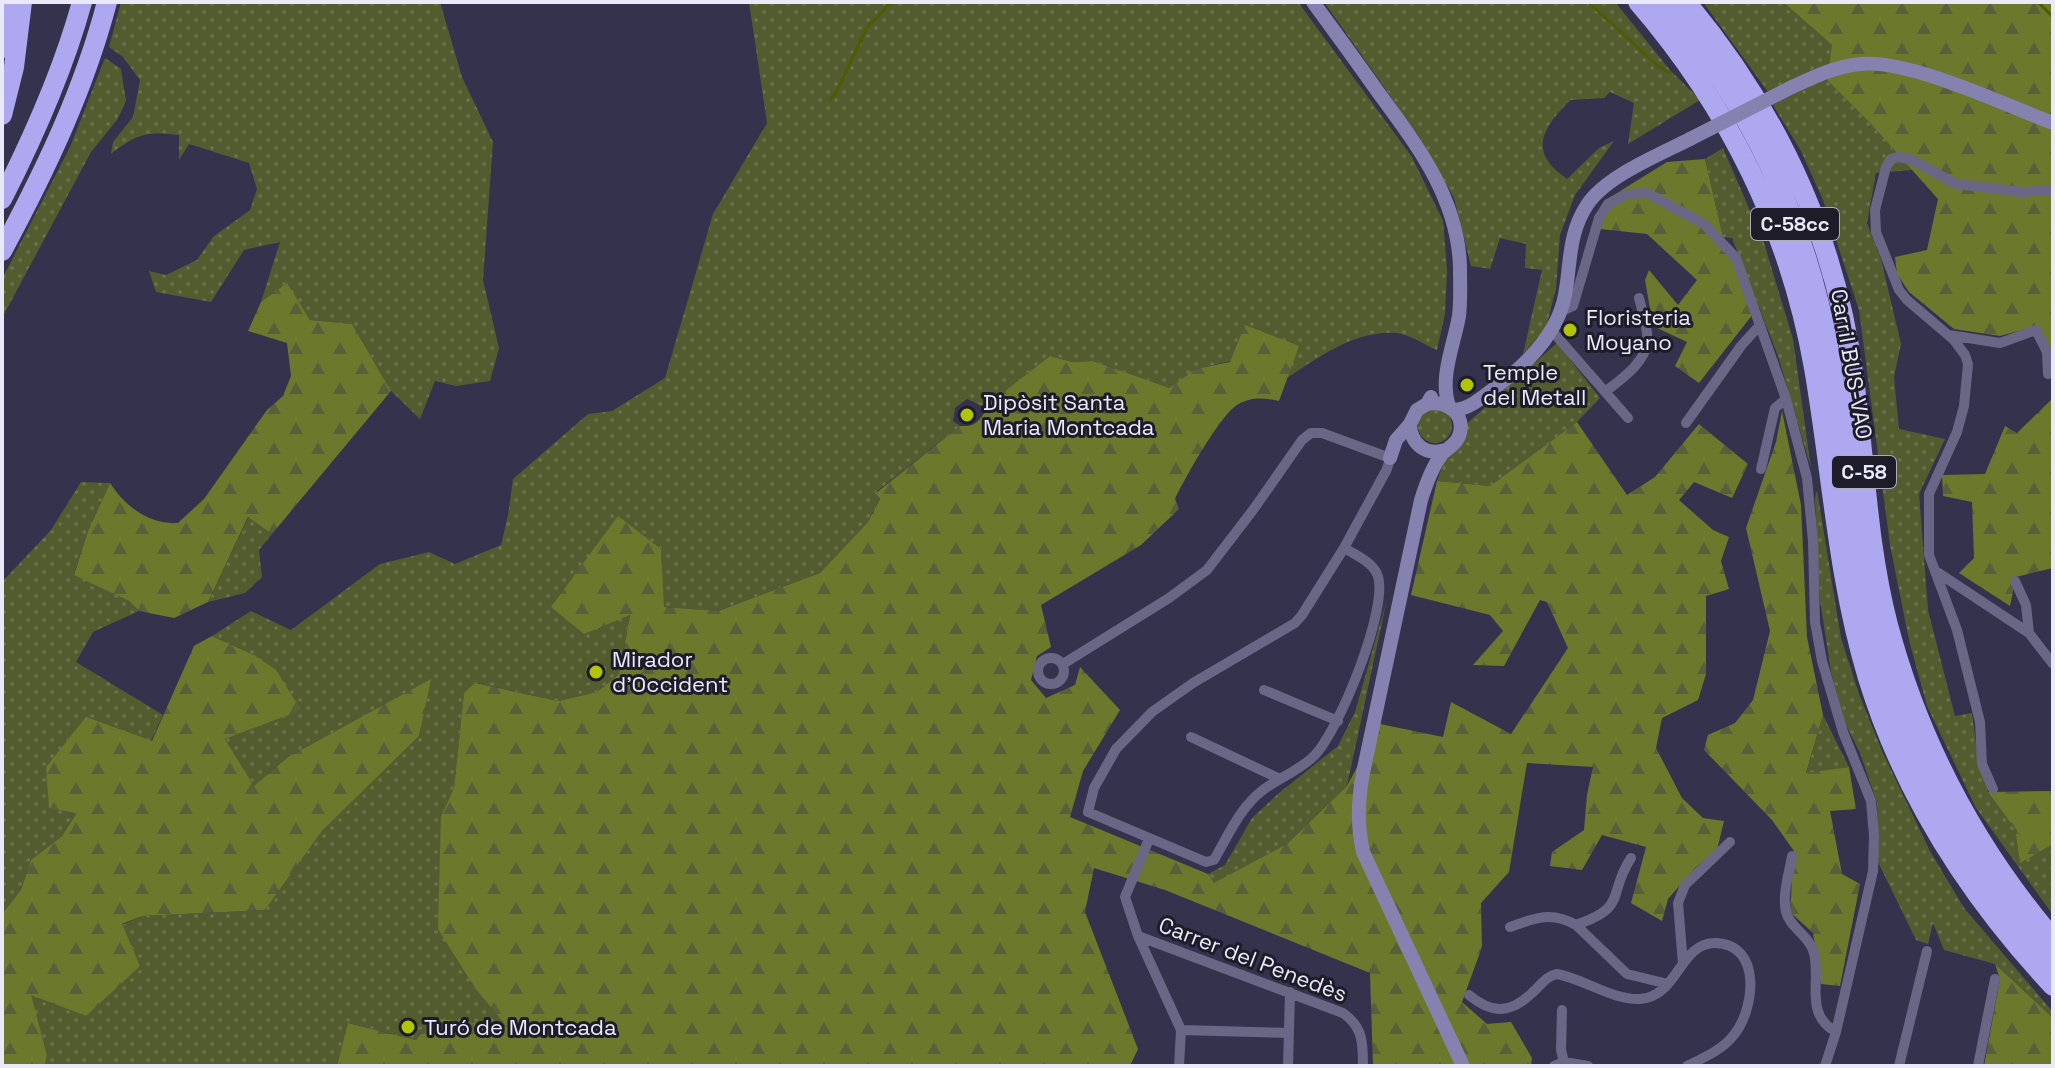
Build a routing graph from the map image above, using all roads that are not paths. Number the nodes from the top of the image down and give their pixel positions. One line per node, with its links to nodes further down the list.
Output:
1 (8, 2): 9 (highway)
2 (22, 2): 10 (highway)
3 (1313, 2): 20 (main road)
4 (1638, 2): 60 (highway, C-58)
5 (1662, 2): 46 (highway, Carril BUS-VAO / C-58cc)
6 (1686, 2): 53 (highway, C-58)
7 (81, 6): 13 (highway)
8 (106, 9): 14 (highway)
9 (2, 48)
10 (2, 115)
11 (2053, 123): 16 (main road, bridge)
12 (2049, 191): 19 (street)
13 (2, 199)
14 (2, 251)
15 (1639, 298): 22 (street)
16 (1560, 312): 17 (street); 18 (main road)
17 (1760, 325): 23 (street); 27 (street)
18 (1552, 331): 22 (street); 25 (main road)
19 (1949, 335): 21 (street); 35 (street)
20 (1447, 373): 24 (main road); 25 (main road)
21 (2048, 374)
22 (1605, 392): 26 (street)
23 (1786, 399): 32 (street); 65 (street)
24 (1427, 404): 25 (main road); 28 (main road)
25 (1454, 413): 30 (main road)
26 (1628, 418)
27 (1686, 423)
28 (1410, 424): 29 (main road); 31 (main road)
29 (1421, 447): 30 (main road); 31 (main road); 33 (main road)
30 (1446, 450): 33 (main road)
31 (1392, 455): 34 (street); 38 (street)
32 (1761, 469)
33 (1430, 474): 71 (main road)
34 (1344, 548): 41 (street); 45 (street)
35 (1935, 571): 37 (street); 44 (street)
36 (2015, 581): 37 (street)
37 (2029, 633): 39 (street)
38 (1063, 664)
39 (2053, 664)
40 (1264, 690): 41 (street)
41 (1338, 721): 43 (street)
42 (1191, 737): 43 (street)
43 (1280, 779): 45 (street)
44 (1993, 789)
45 (1149, 839): 52 (street)
46 (1961, 841): 55 (highway, C-58cc); 56 (highway, Carril BUS-VAO / C-58cc); 60 (highway, C-58cc)
47 (1730, 842): 57 (street)
48 (1792, 856): 65 (street)
49 (1631, 858): 50 (street)
50 (1576, 925): 51 (street); 59 (street)
51 (1510, 927)
52 (1138, 936): 61 (street, Carrer del Penedès); 64 (street)
53 (2053, 939)
54 (1927, 951): 75 (street)
55 (2053, 952)
56 (2053, 963)
57 (1683, 964): 59 (street); 73 (street)
58 (1995, 979): 76 (street)
59 (1668, 984): 62 (street)
60 (2053, 984)
61 (1290, 992): 66 (street); 70 (street, Carrer del Penedès)
62 (1469, 995)
63 (1562, 1010): 67 (street)
64 (1181, 1030): 66 (street); 68 (street)
65 (1836, 1032): 74 (street)
66 (1289, 1033): 69 (street)
67 (1559, 1064): 72 (street)
68 (1179, 1066)
69 (1288, 1066)
70 (1363, 1066)
71 (1463, 1066)
72 (1588, 1066)
73 (1687, 1066)
74 (1825, 1066)
75 (1899, 1066)
76 (1978, 1066)

